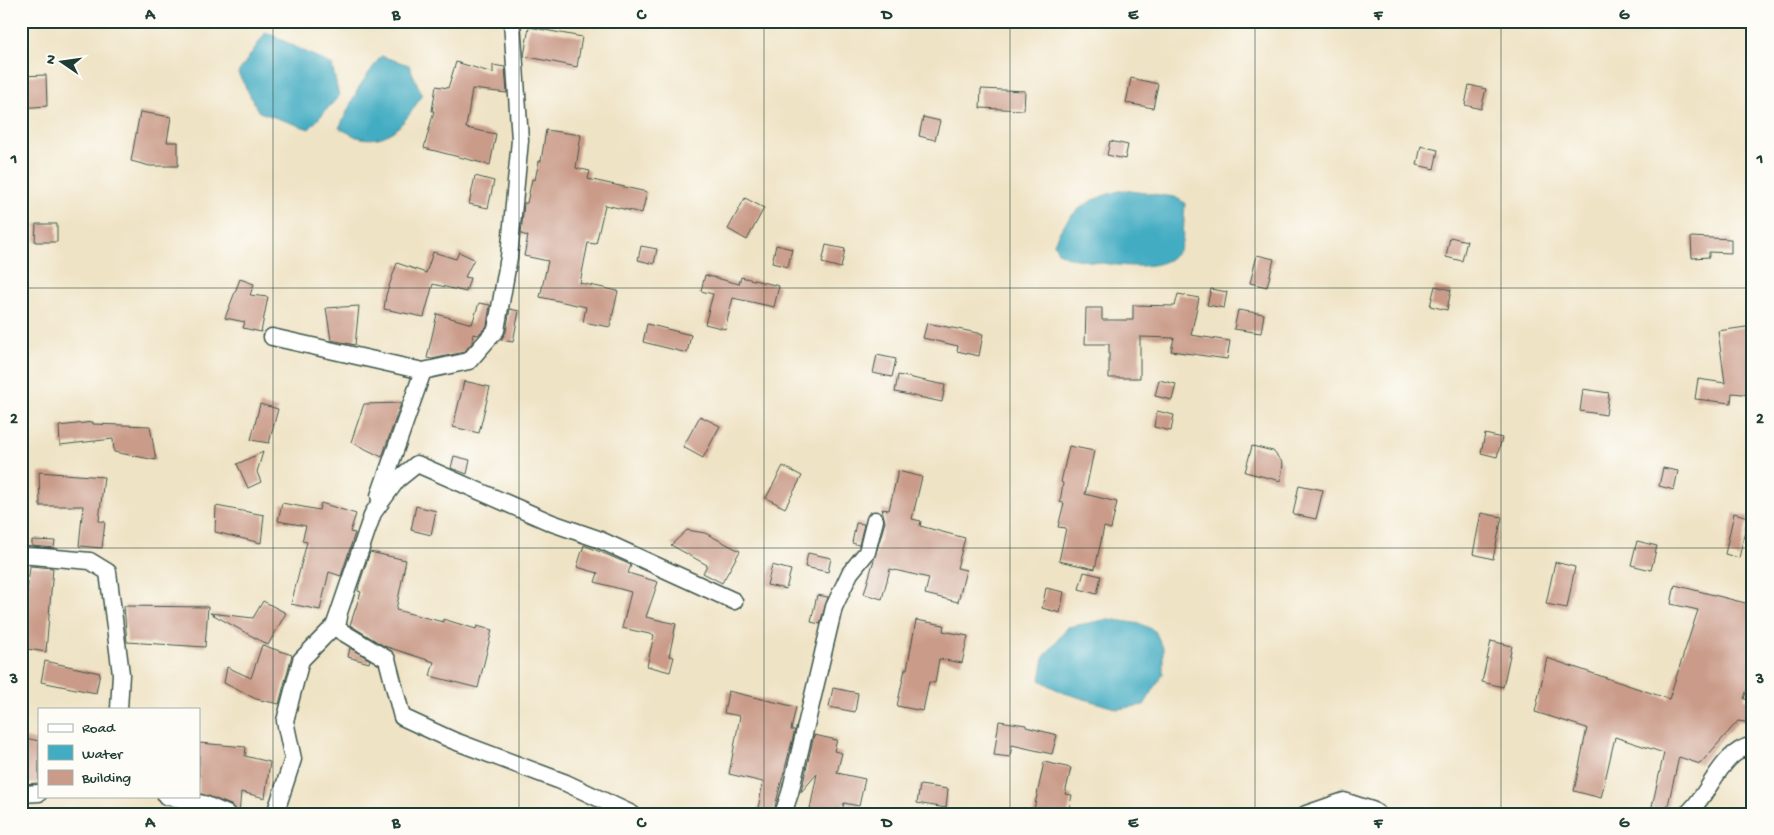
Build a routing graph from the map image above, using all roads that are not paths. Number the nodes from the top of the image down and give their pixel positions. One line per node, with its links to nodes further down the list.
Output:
1 (512, 21): 3 (street)
2 (272, 336): 3 (street)
3 (424, 371): 13 (street)
4 (875, 520): 15 (street)
5 (22, 555): 7 (street)
6 (734, 601): 14 (street)
7 (119, 708)
8 (1753, 745): 18 (street)
9 (38, 793): 10 (street)
10 (21, 794)
11 (176, 798): 12 (street)
12 (227, 814)
13 (275, 814)
14 (632, 814)
15 (782, 814)
16 (1306, 814): 17 (street)
17 (1378, 814)
18 (1687, 814)

